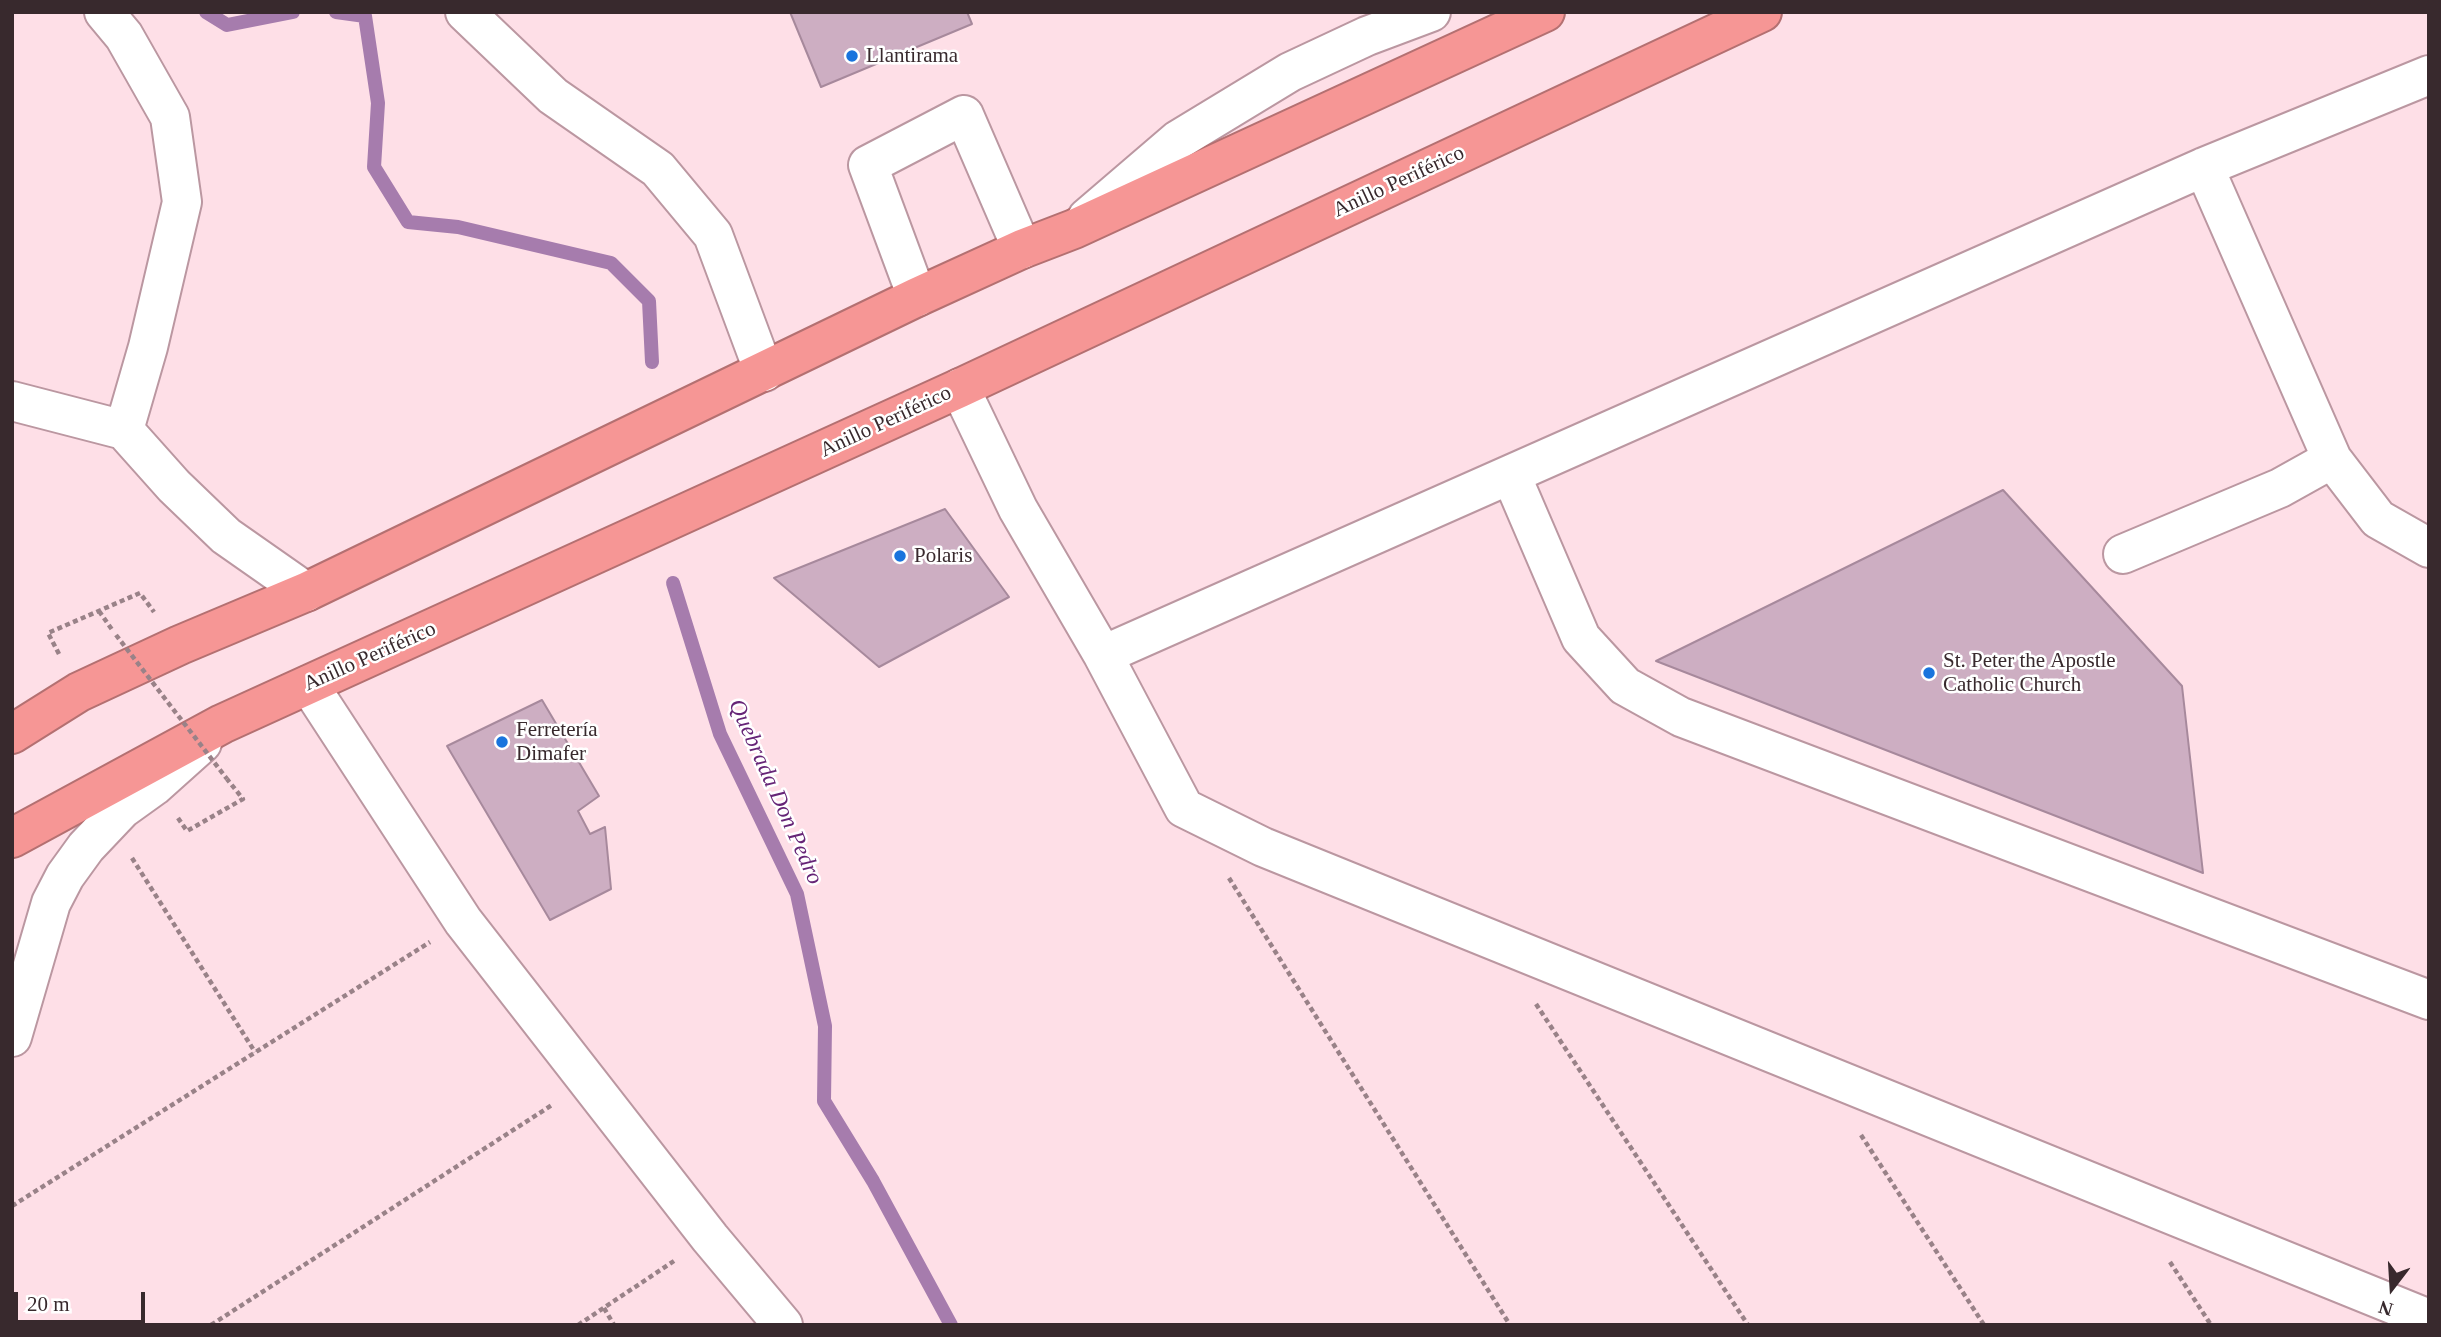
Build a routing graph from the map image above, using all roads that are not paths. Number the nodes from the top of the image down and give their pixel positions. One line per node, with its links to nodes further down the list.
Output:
1 (104, 12): 14 (street)
2 (464, 12): 11 (street)
3 (1431, 12): 8 (street)
4 (1545, 12): 8 (highway)
5 (1762, 12): 12 (highway, Anillo Periférico)
6 (2429, 75): 7 (street)
7 (2204, 167): 15 (street); 16 (street)
8 (1074, 229): 9 (highway)
9 (1022, 249): 10 (highway); 10 (street)
10 (917, 297): 11 (highway)
11 (764, 372): 19 (highway)
12 (960, 388): 20 (street); 21 (highway, Anillo Periférico)
13 (12, 401): 14 (street)
14 (124, 430): 19 (street)
15 (2332, 459): 17 (street); 18 (street)
16 (1511, 475): 20 (street); 25 (street)
17 (2429, 548)
18 (2123, 554)
19 (306, 592): 23 (highway)
20 (1103, 655): 27 (street)
21 (309, 685): 22 (highway, Anillo Periférico); 28 (street)
22 (222, 724): 24 (highway, Anillo Periférico); 26 (street)
23 (12, 734)
24 (12, 838)
25 (2429, 1000)
26 (12, 1037)
27 (2429, 1319)
28 (783, 1325)

